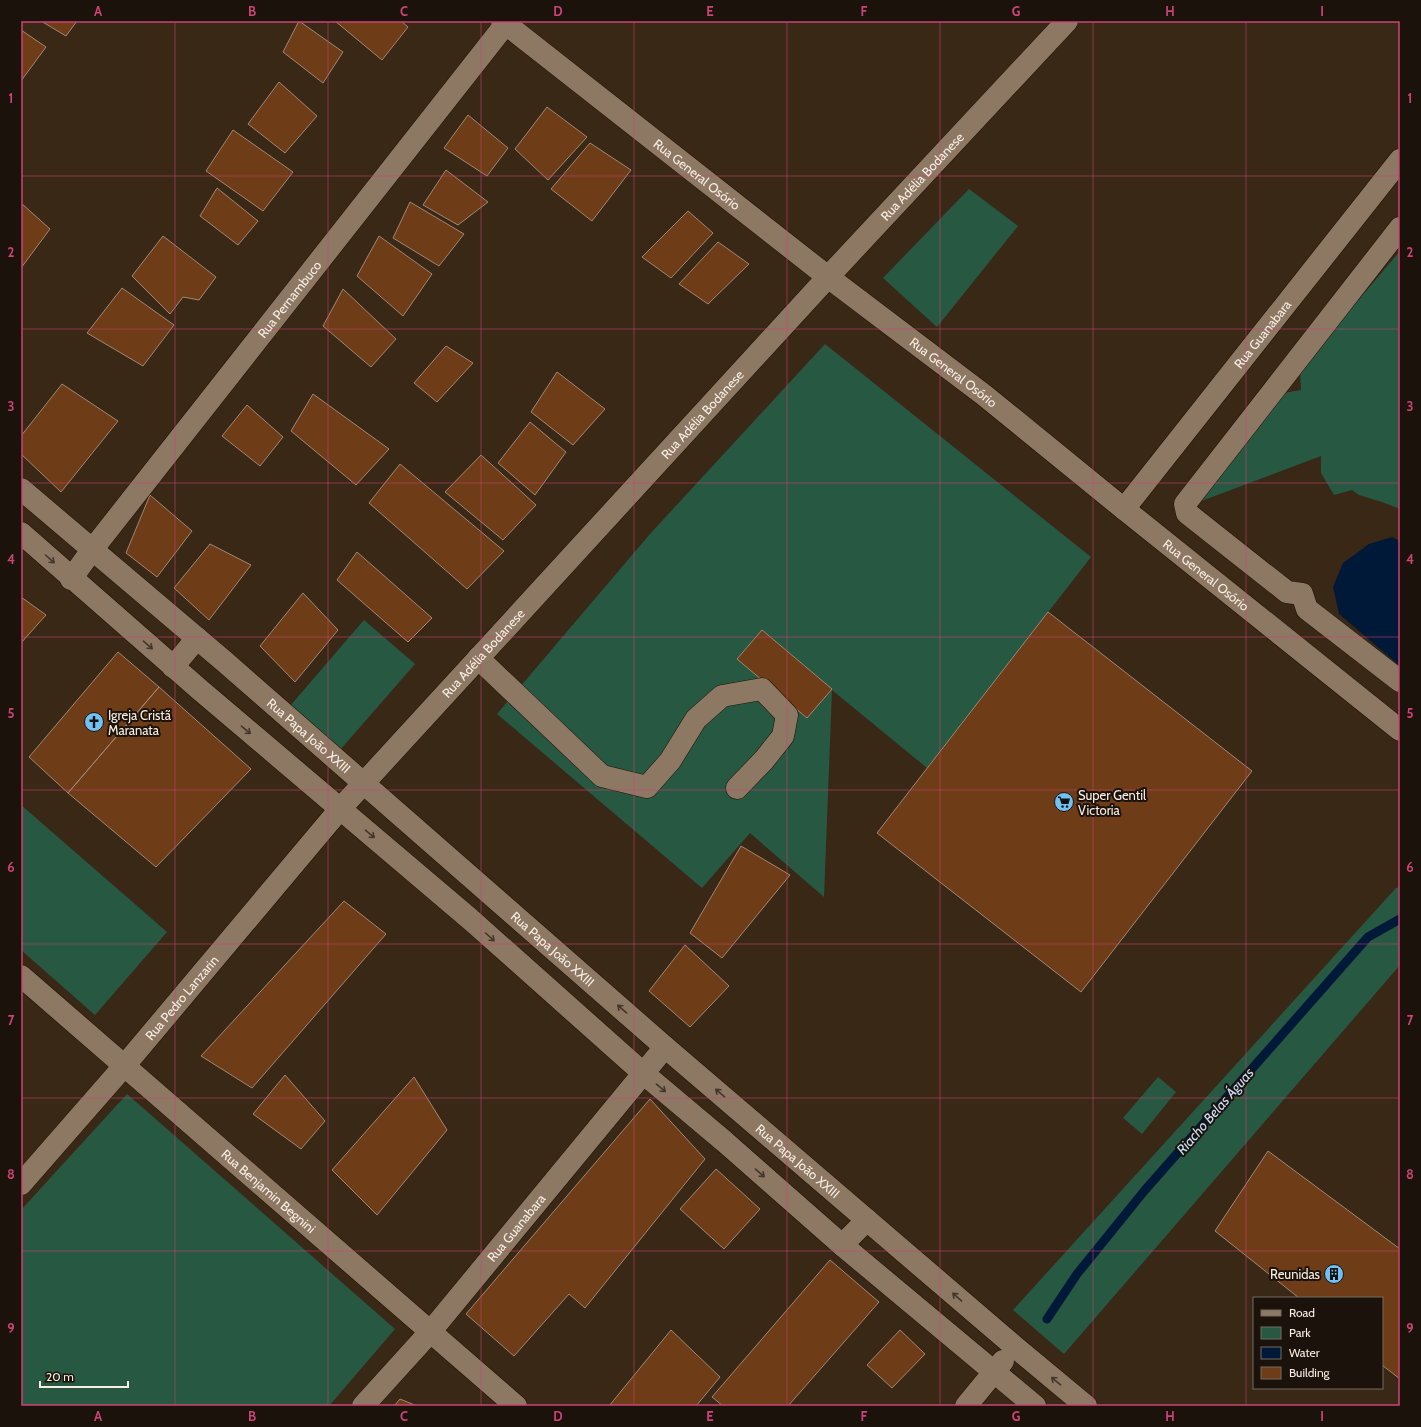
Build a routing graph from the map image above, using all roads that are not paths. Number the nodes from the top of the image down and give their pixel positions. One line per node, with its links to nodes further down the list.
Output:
1 (1067, 21): 5 (street, Rua Adélia Bodanese)
2 (505, 22): 5 (street, Rua General Osório); 9 (street, Rua Pernambuco)
3 (1400, 160): 7 (street, Rua Guanabara)
4 (1400, 228): 14 (street)
5 (828, 277): 7 (street, Rua General Osório); 12 (street, Rua Adélia Bodanese)
6 (21, 489): 9 (street, Rua Papa João XXIII)
7 (1124, 509): 15 (street, Rua General Osório)
8 (21, 533): 10 (street, one-way to 10)
9 (92, 550): 10 (street, Rua Pernambuco); 11 (street, Rua Papa João XXIII)
10 (71, 579): 13 (street, one-way to 13)
11 (197, 638): 13 (street); 16 (street, Rua Papa João XXIII)
12 (478, 658): 16 (street, Rua Adélia Bodanese); 17 (street)
13 (173, 667): 18 (street, one-way to 18)
14 (1400, 681)
15 (1400, 730)
16 (364, 783): 18 (street, Rua Adélia Bodanese); 19 (street, Rua Papa João XXIII)
17 (737, 788)
18 (340, 809): 20 (street, one-way to 20); 23 (street, Rua Pedro Lanzarin)
19 (491, 894): 20 (street); 22 (street, Rua Papa João XXIII, one-way to 19)
20 (470, 919): 24 (street, one-way to 24)
21 (21, 976): 23 (street, Rua Benjamin Begnini)
22 (665, 1047): 24 (street, Rua Guanabara); 25 (street, Rua Papa João XXIII, one-way to 22)
23 (125, 1065): 27 (street, Rua Pedro Lanzarin); 30 (street, Rua Benjamin Begnini)
24 (643, 1074): 26 (street, one-way to 26); 30 (street, Rua Guanabara)
25 (746, 1115): 26 (street); 28 (street, Rua Papa João XXIII)
26 (724, 1142): 29 (street, one-way to 29)
27 (21, 1184)
28 (867, 1220): 29 (street); 31 (street, Rua Papa João XXIII, one-way to 28)
29 (842, 1245): 32 (street)
30 (431, 1331): 33 (street, Rua Guanabara); 34 (street, Rua Benjamin Begnini)
31 (1014, 1346): 32 (street); 37 (street, Rua Papa João XXIII, one-way to 31)
32 (995, 1372): 35 (street); 36 (street)
33 (363, 1406)
34 (516, 1406)
35 (966, 1406)
36 (1035, 1406)
37 (1086, 1406)

